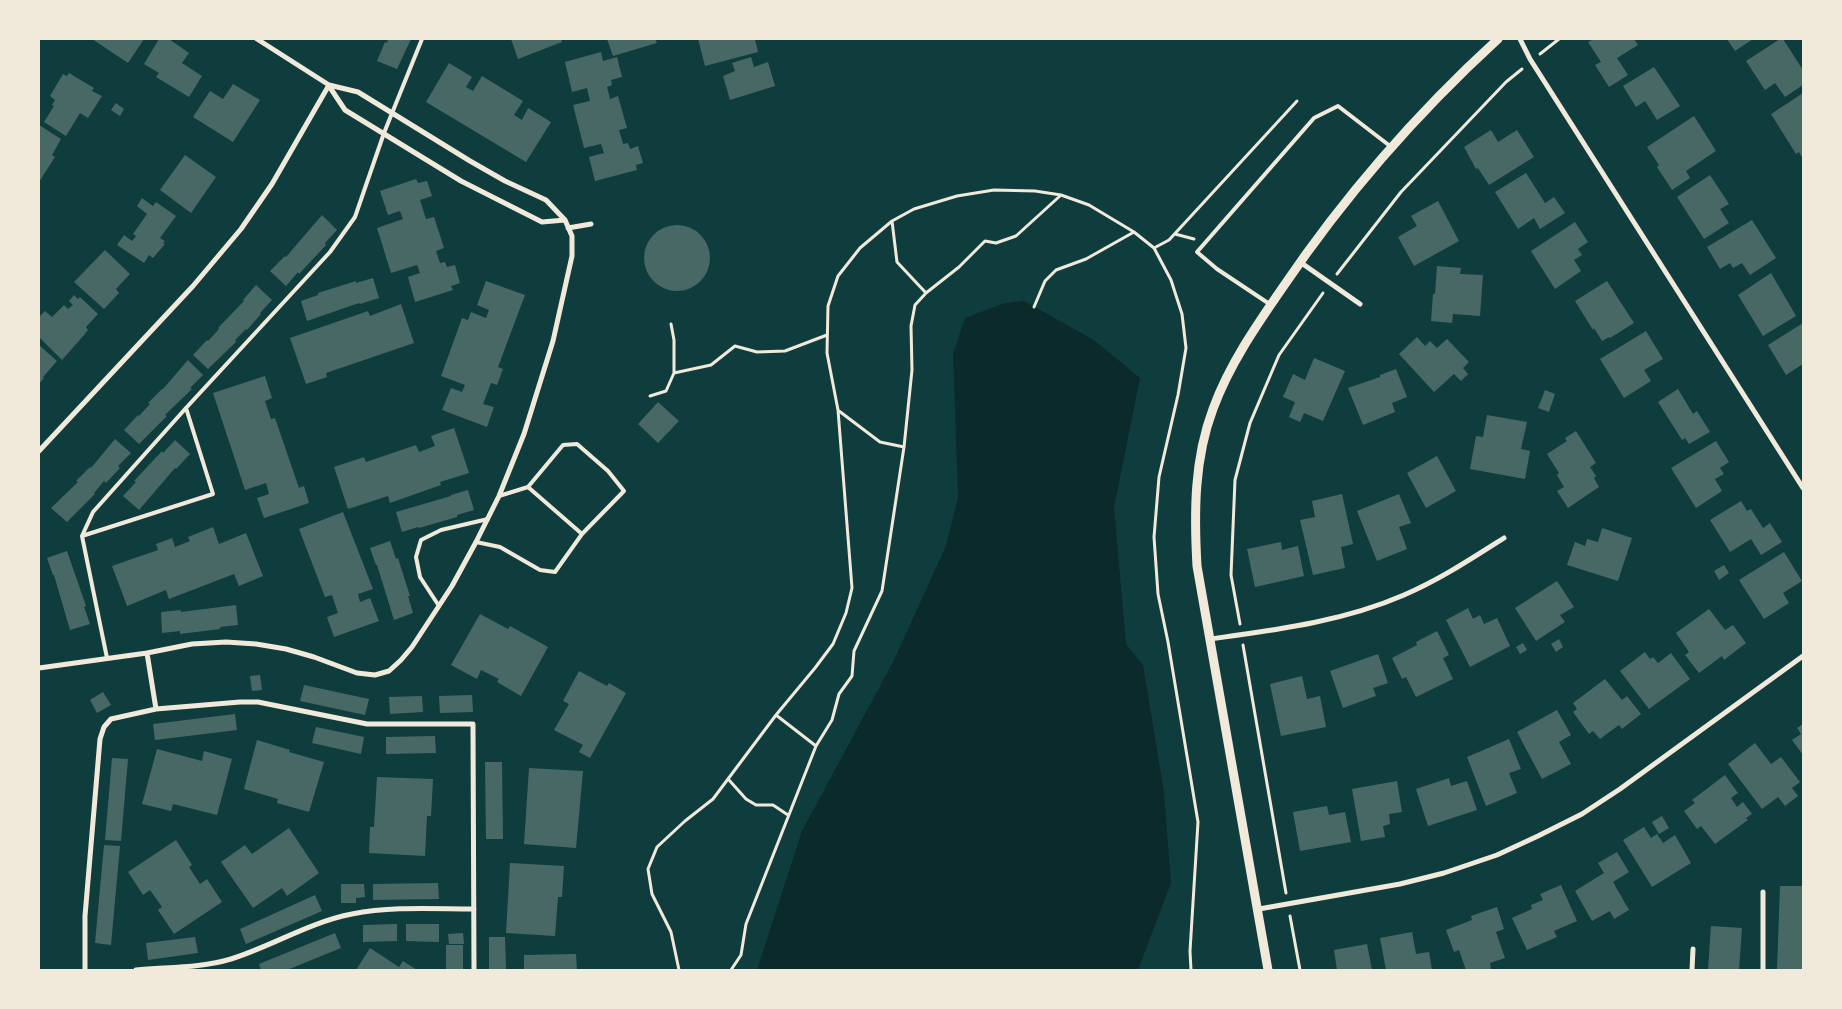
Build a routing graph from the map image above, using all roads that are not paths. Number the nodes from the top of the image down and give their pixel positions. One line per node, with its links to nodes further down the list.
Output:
1 (257, 39): 5 (street)
2 (422, 39): 6 (lane)
3 (1498, 39): 8 (street)
4 (1520, 39): 18 (street)
5 (329, 85): 6 (street); 7 (street); 16 (street)
6 (392, 113): 7 (lane); 9 (street)
7 (384, 133): 9 (street); 15 (lane)
8 (1390, 146): 12 (street); 14 (lane)
9 (565, 220): 11 (street)
10 (591, 224): 11 (street)
11 (568, 228): 19 (street)
12 (1300, 262): 13 (street); 14 (street)
13 (1360, 304)
14 (1271, 305): 26 (street)
15 (186, 408): 22 (lane); 22 (lane)
16 (39, 451)
17 (528, 487): 19 (lane); 21 (lane); 21 (lane)
18 (1803, 488)
19 (499, 496): 20 (street)
20 (488, 519): 24 (street); 25 (lane)
21 (582, 534): 24 (lane)
22 (82, 536): 29 (lane)
23 (1504, 538): 26 (street)
24 (476, 542): 25 (street)
25 (439, 606): 27 (street)
26 (1210, 639): 34 (street)
27 (147, 653): 29 (street); 31 (street)
28 (1803, 656): 34 (street)
29 (108, 658): 30 (street)
30 (39, 668)
31 (156, 709): 33 (street); 36 (street)
32 (1764, 892): 41 (street)
33 (474, 909): 37 (street); 38 (street)
34 (1259, 909): 39 (street)
35 (1693, 949): 40 (street)
36 (85, 970)
37 (136, 970)
38 (474, 970)
39 (1268, 970)
40 (1692, 970)
41 (1763, 970)

